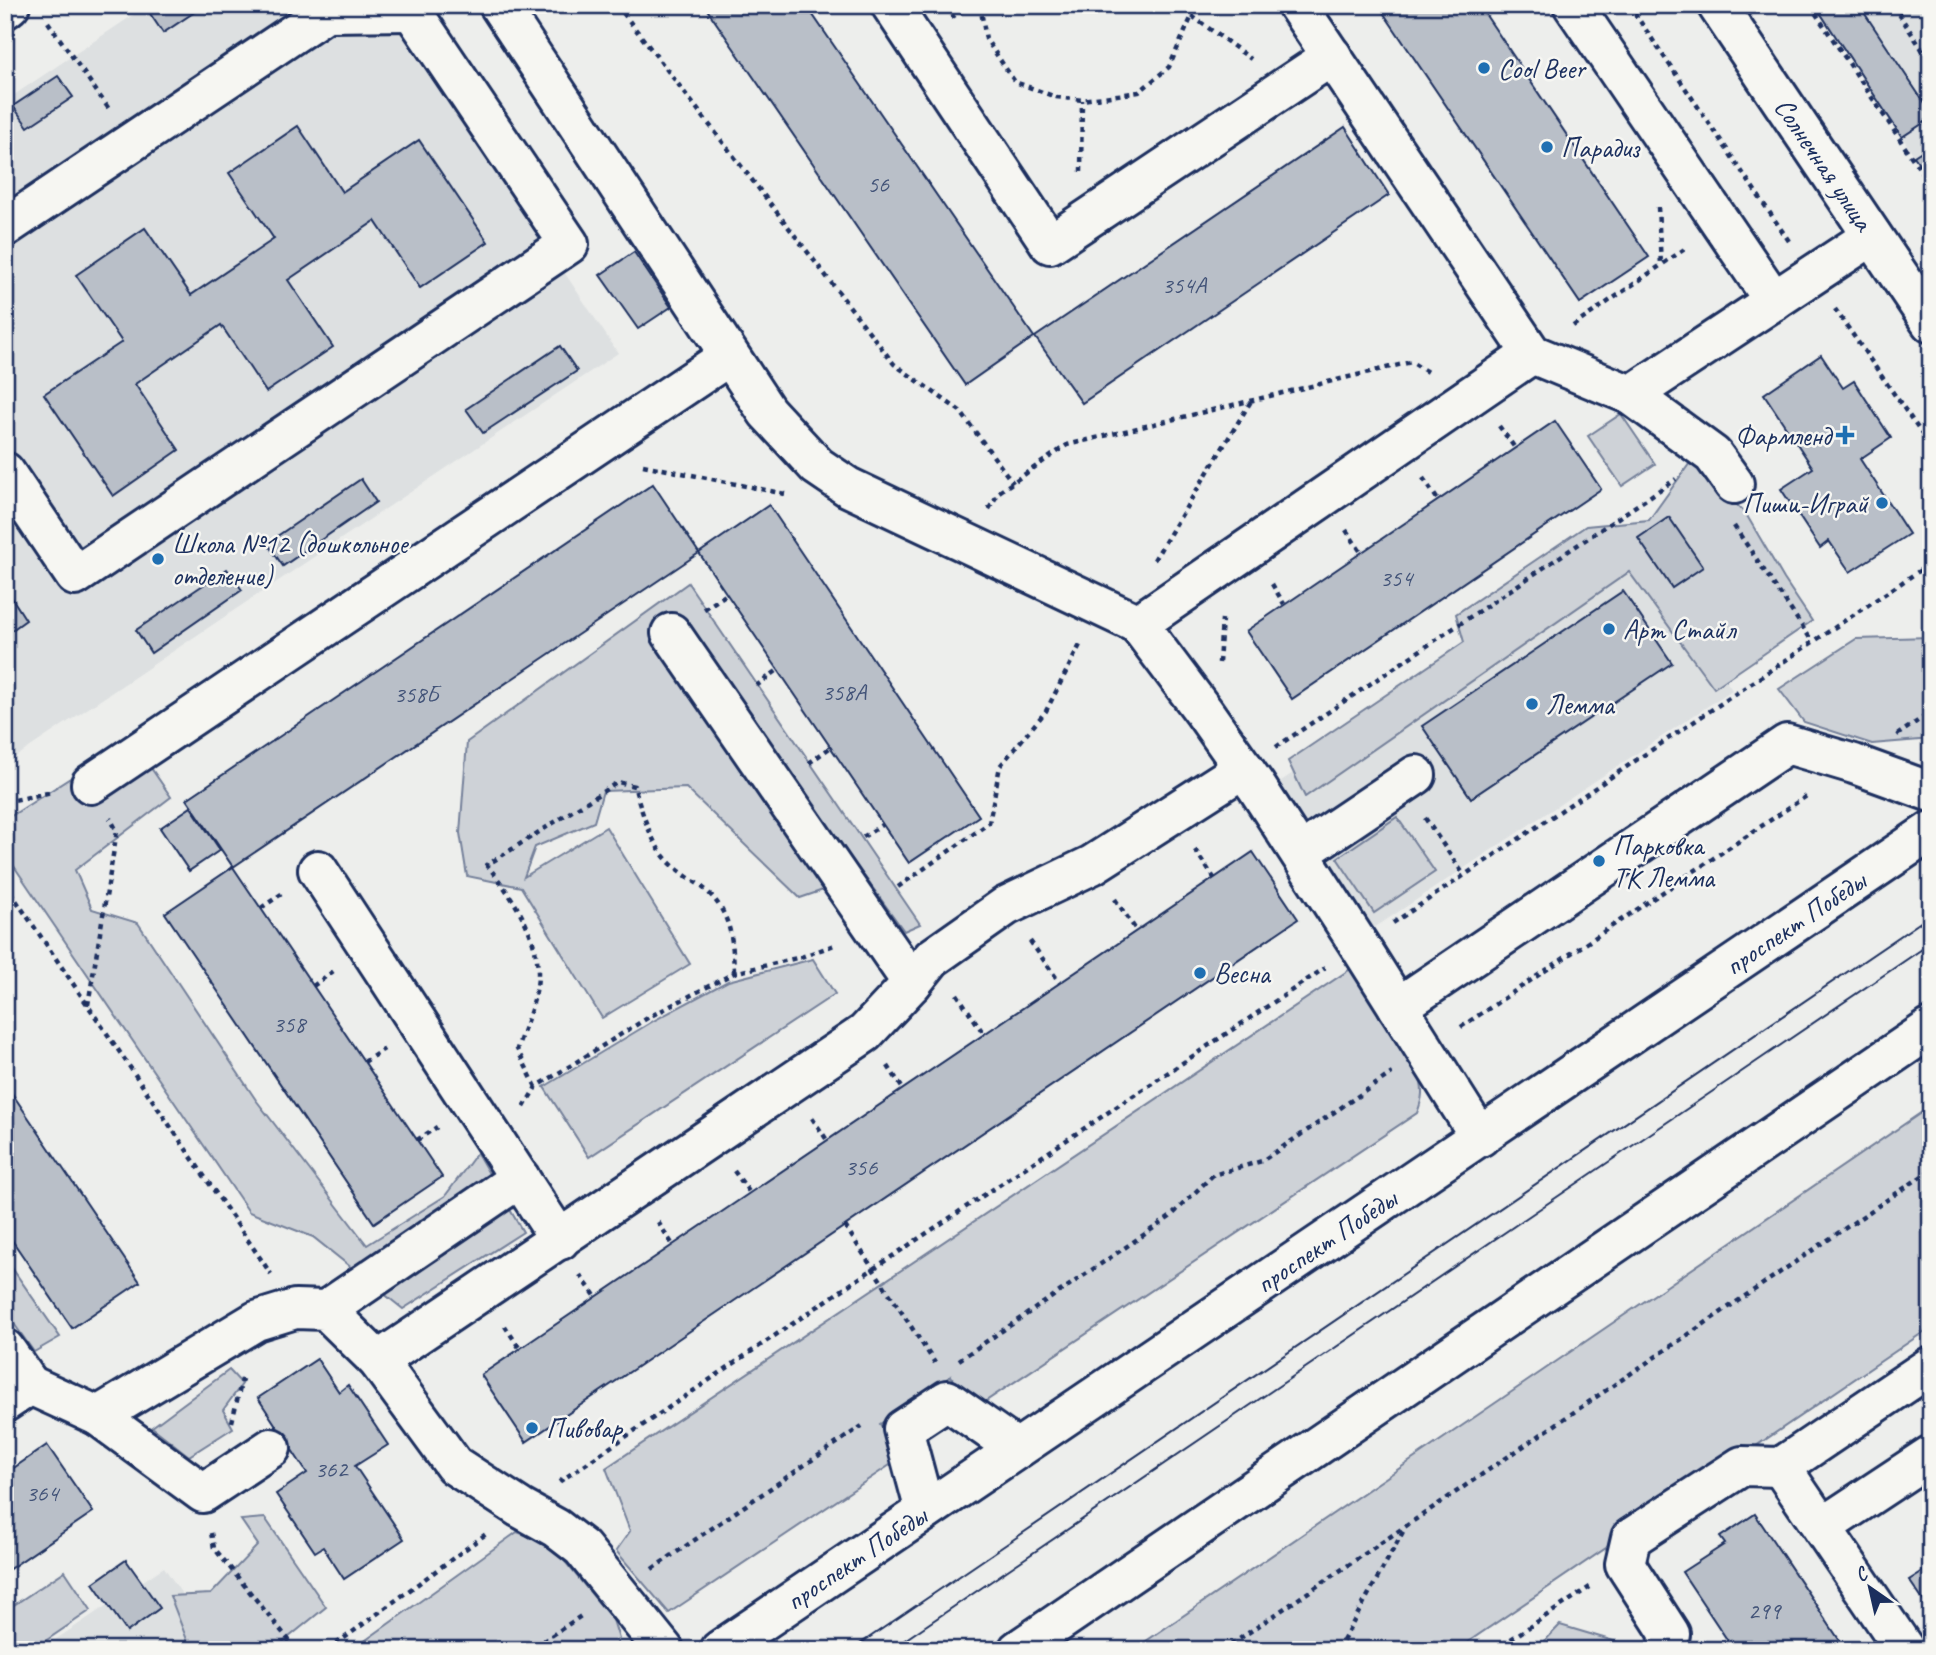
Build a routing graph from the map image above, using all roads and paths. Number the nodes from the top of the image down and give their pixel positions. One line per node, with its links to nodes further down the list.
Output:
1 (499, 5): 30 (main road)
2 (617, 5): 39 (path)
3 (891, 5): 23 (main road)
4 (979, 5): 19 (path)
5 (1195, 5): 15 (path)
6 (1297, 5): 16 (main road)
7 (1573, 5): 22 (main road)
8 (1629, 5): 26 (path)
9 (1717, 5): 25 (main road, Солнечная улица)
10 (1810, 5): 21 (path)
11 (1893, 5): 17 (path)
12 (415, 8): 20 (main road); 38 (main road)
13 (5, 9): 14 (main road)
14 (27, 10): 20 (path)
15 (1192, 16): 18 (path); 19 (path)
16 (1332, 56): 18 (main road); 29 (main road)
17 (1930, 60)
18 (1287, 86): 23 (main road)
19 (1082, 100): 23 (path)
20 (132, 143): 24 (main road)
21 (1931, 186)
22 (1721, 223): 27 (main road); 29 (path)
23 (1079, 224)
24 (5, 228)
25 (1872, 236): 26 (main road); 28 (main road, Солнечная улица)
26 (1812, 275): 27 (main road); 34 (path)
27 (1773, 301): 31 (main road)
28 (1931, 323)
29 (1532, 354): 31 (main road); 32 (main road)
30 (729, 356): 36 (main road); 40 (main road)
31 (1631, 395): 37 (main road)
32 (1468, 397): 33 (path); 35 (path); 47 (main road)
33 (1253, 398): 39 (path); 43 (path)
34 (1931, 447)
35 (1515, 448)
36 (584, 454): 40 (path); 54 (main road)
37 (1724, 469): 49 (path); 52 (path)
38 (5, 472)
39 (1013, 483): 41 (path)
40 (848, 487): 41 (main road)
41 (968, 545): 46 (main road)
42 (1931, 563): 44 (path)
43 (1148, 569)
44 (1922, 569): 45 (path); 49 (path)
45 (1931, 571)
46 (1100, 608): 47 (main road); 63 (path)
47 (1138, 624): 52 (main road)
48 (671, 633): 63 (main road)
49 (1812, 641): 60 (path)
50 (1931, 712): 51 (path)
51 (1854, 764): 55 (main road); 69 (main road); 71 (path)
52 (1244, 768): 58 (main road); 62 (main road)
53 (1409, 780): 58 (main road); 60 (path)
54 (91, 784): 56 (path); 68 (path)
55 (1931, 792)
56 (5, 802)
57 (1931, 831): 73 (main road, проспект Победы)
58 (1300, 853): 64 (main road)
59 (318, 870): 74 (main road)
60 (1465, 875): 64 (path)
61 (5, 884): 68 (path)
62 (1006, 906): 66 (main road); 67 (path)
63 (869, 921): 65 (path); 66 (main road)
64 (1359, 945): 69 (main road); 78 (path)
65 (734, 973): 72 (path); 72 (path)
66 (912, 983): 77 (main road)
67 (1060, 983)
68 (88, 1005): 79 (path)
69 (1398, 1007): 71 (main road)
70 (1931, 1028): 105 (main road)
71 (1425, 1051): 73 (main road); 83 (path)
72 (536, 1087): 74 (path)
73 (1480, 1137): 90 (main road, проспект Победы)
74 (510, 1163): 77 (main road); 79 (main road)
75 (1931, 1170): 96 (path)
76 (845, 1226): 78 (path)
77 (560, 1240): 82 (main road)
78 (873, 1269): 85 (path); 94 (path)
79 (310, 1310): 80 (main road); 82 (main road)
80 (256, 1321): 87 (main road); 93 (path)
81 (5, 1349): 86 (main road)
82 (378, 1361): 94 (main road)
83 (953, 1364)
84 (1931, 1366): 92 (main road)
85 (941, 1372)
86 (18, 1393): 87 (main road)
87 (97, 1416): 93 (main road)
88 (872, 1419): 99 (path)
89 (271, 1448): 93 (main road)
90 (1017, 1450): 95 (main road, проспект Победы); 95 (main road)
91 (1931, 1455): 97 (main road)
92 (1781, 1467): 97 (main road); 98 (main road)
93 (211, 1488): 100 (path)
94 (520, 1508): 99 (main road); 101 (path)
95 (925, 1511): 104 (main road, проспект Победы)
96 (1407, 1525): 106 (path); 107 (path)
97 (1822, 1527): 110 (main road)
98 (1625, 1564): 108 (path); 109 (main road)
99 (619, 1592): 102 (path); 103 (main road)
100 (297, 1650)
101 (328, 1650)
102 (525, 1650)
103 (664, 1650)
104 (720, 1650)
105 (1018, 1650)
106 (1223, 1650)
107 (1338, 1650)
108 (1494, 1650)
109 (1667, 1650)
110 (1905, 1650)

